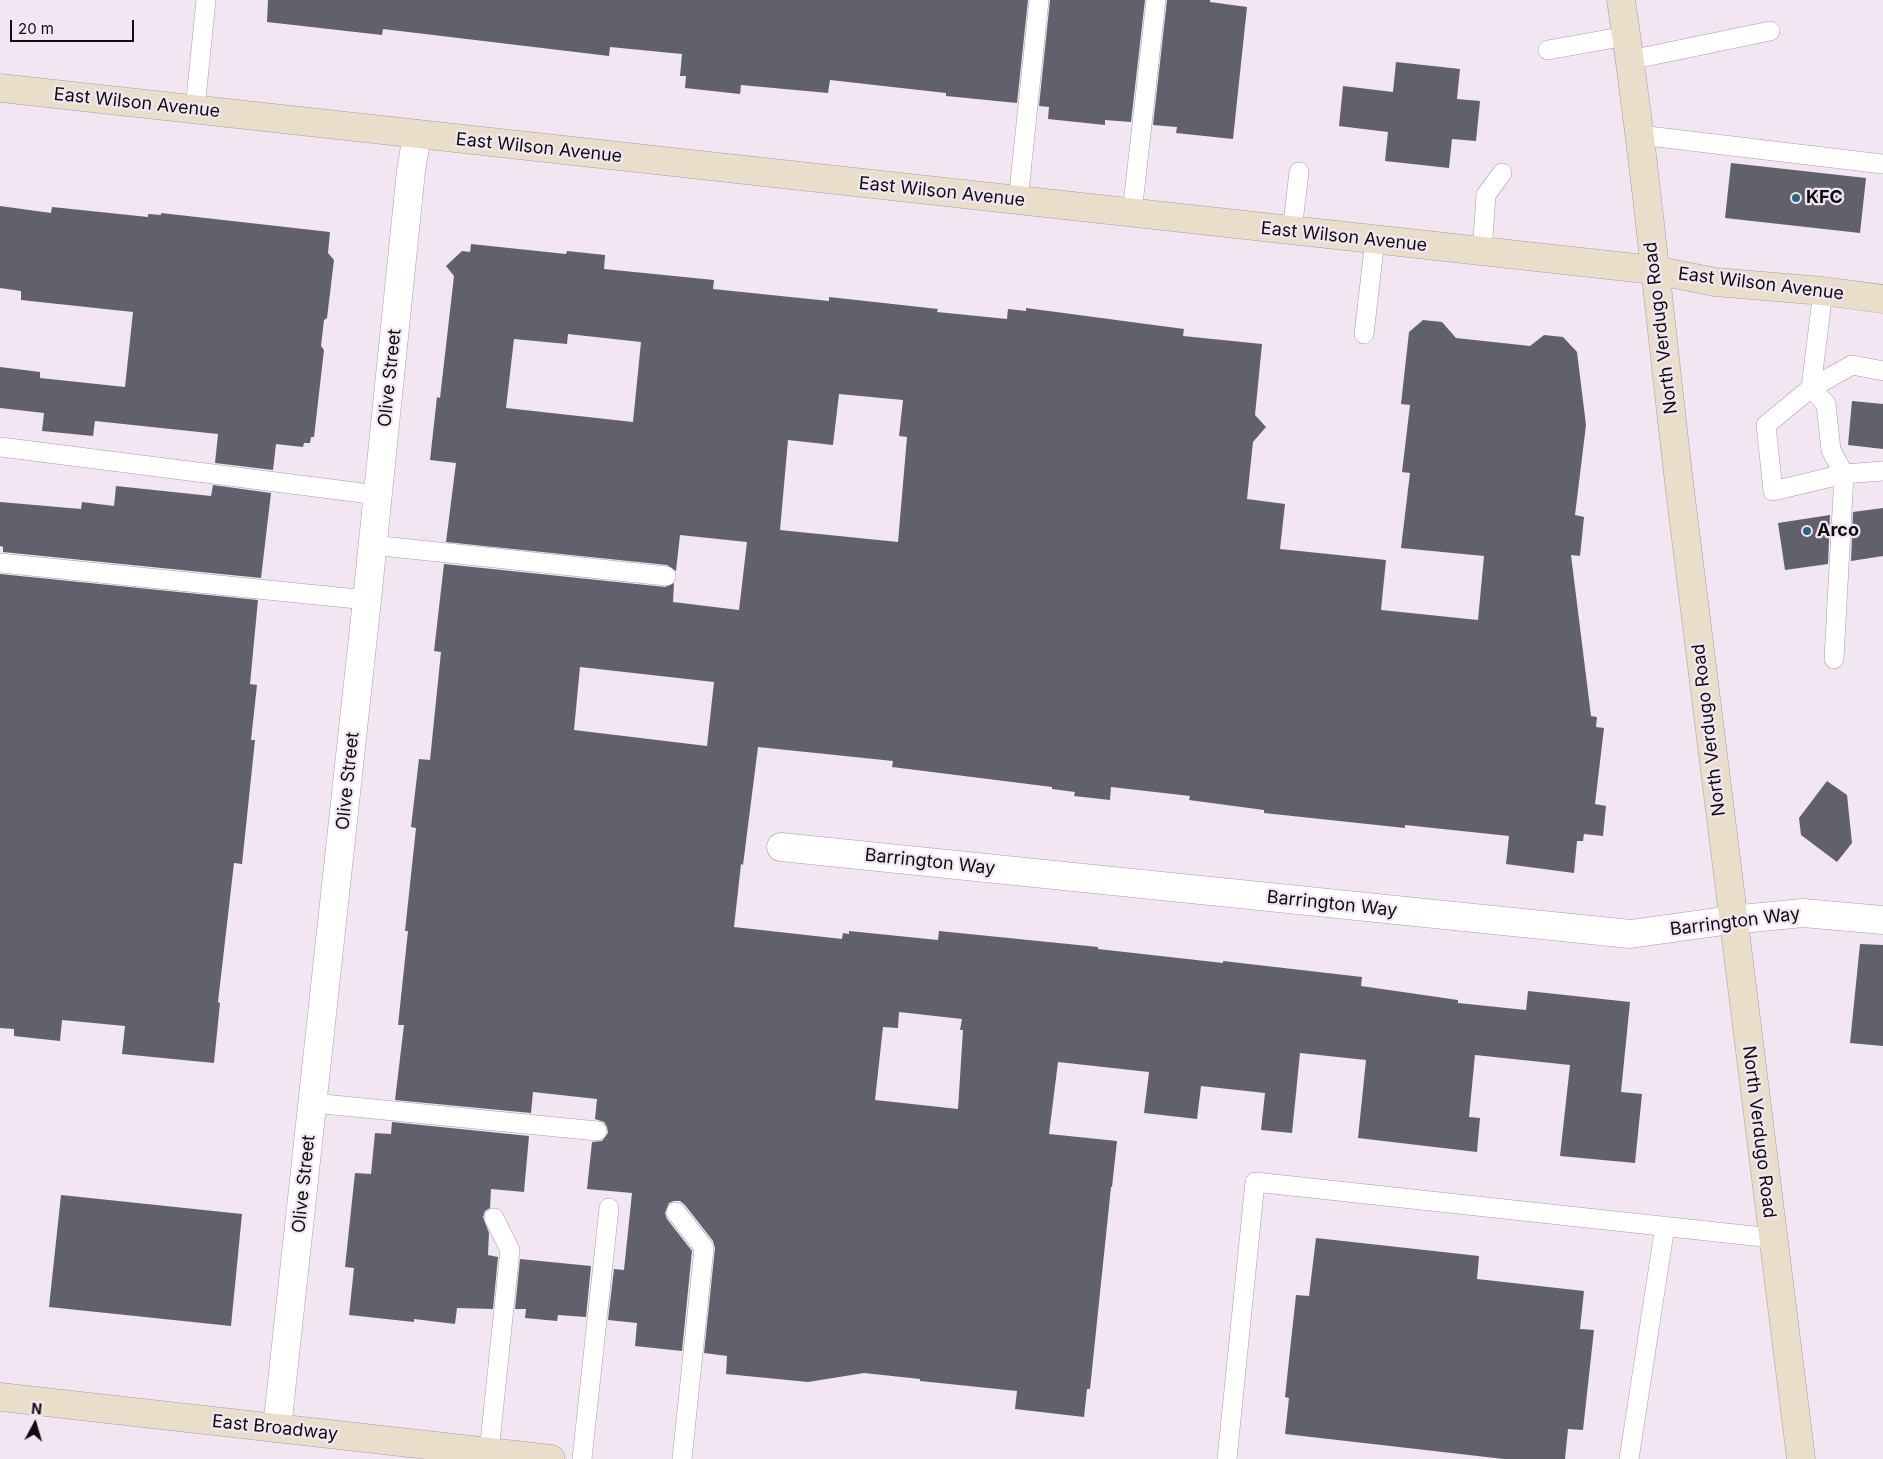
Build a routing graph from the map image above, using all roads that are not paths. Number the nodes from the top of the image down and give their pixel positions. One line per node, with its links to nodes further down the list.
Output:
1 (206, 0): 9 (lane)
2 (1040, 0): 15 (lane)
3 (1156, 0): 16 (lane)
4 (1621, 0): 6 (main road, North Verdugo Road)
5 (1770, 31): 6 (lane)
6 (1628, 48): 7 (lane); 11 (main road, North Verdugo Road)
7 (1548, 50)
8 (0, 88): 9 (main road, East Wilson Avenue)
9 (195, 109): 10 (main road, East Wilson Avenue)
10 (417, 134): 15 (main road, East Wilson Avenue); 29 (street, Olive Street)
11 (1640, 135): 12 (lane); 20 (main road, North Verdugo Road)
12 (1883, 164)
13 (1299, 172): 17 (lane)
14 (1502, 173): 19 (lane)
15 (1018, 201): 16 (main road, East Wilson Avenue)
16 (1132, 213): 17 (main road, East Wilson Avenue)
17 (1292, 231): 18 (main road, East Wilson Avenue)
18 (1375, 240): 19 (main road, East Wilson Avenue); 23 (lane)
19 (1482, 252): 20 (main road, East Wilson Avenue)
20 (1654, 270): 21 (main road, East Wilson Avenue); 36 (main road, North Verdugo Road)
21 (1823, 291): 22 (main road, East Wilson Avenue); 25 (lane)
22 (1883, 298)
23 (1364, 334)
24 (1883, 371): 25 (lane)
25 (1812, 388): 28 (lane); 28 (lane)
26 (0, 447): 29 (lane)
27 (1883, 471): 28 (lane)
28 (1844, 474): 34 (lane)
29 (378, 495): 30 (street, Olive Street)
30 (372, 545): 32 (lane); 33 (street, Olive Street)
31 (0, 562): 33 (lane)
32 (666, 576)
33 (367, 600): 38 (street, Olive Street)
34 (1834, 660)
35 (782, 846): 36 (street, Barrington Way)
36 (1731, 920): 37 (street, Barrington Way); 44 (main road, North Verdugo Road)
37 (1883, 920)
38 (313, 1103): 39 (lane); 46 (street, Olive Street)
39 (597, 1131)
40 (609, 1208): 49 (lane)
41 (676, 1212): 50 (lane)
42 (494, 1218): 47 (lane)
43 (1665, 1226): 44 (lane); 51 (lane); 52 (lane)
44 (1772, 1238): 53 (main road, North Verdugo Road)
45 (0, 1397): 46 (main road, East Broadway)
46 (277, 1428): 47 (main road, East Broadway)
47 (489, 1452): 48 (main road, East Broadway)
48 (551, 1459)
49 (582, 1459)
50 (682, 1459)
51 (1227, 1459)
52 (1629, 1459)
53 (1801, 1459)

